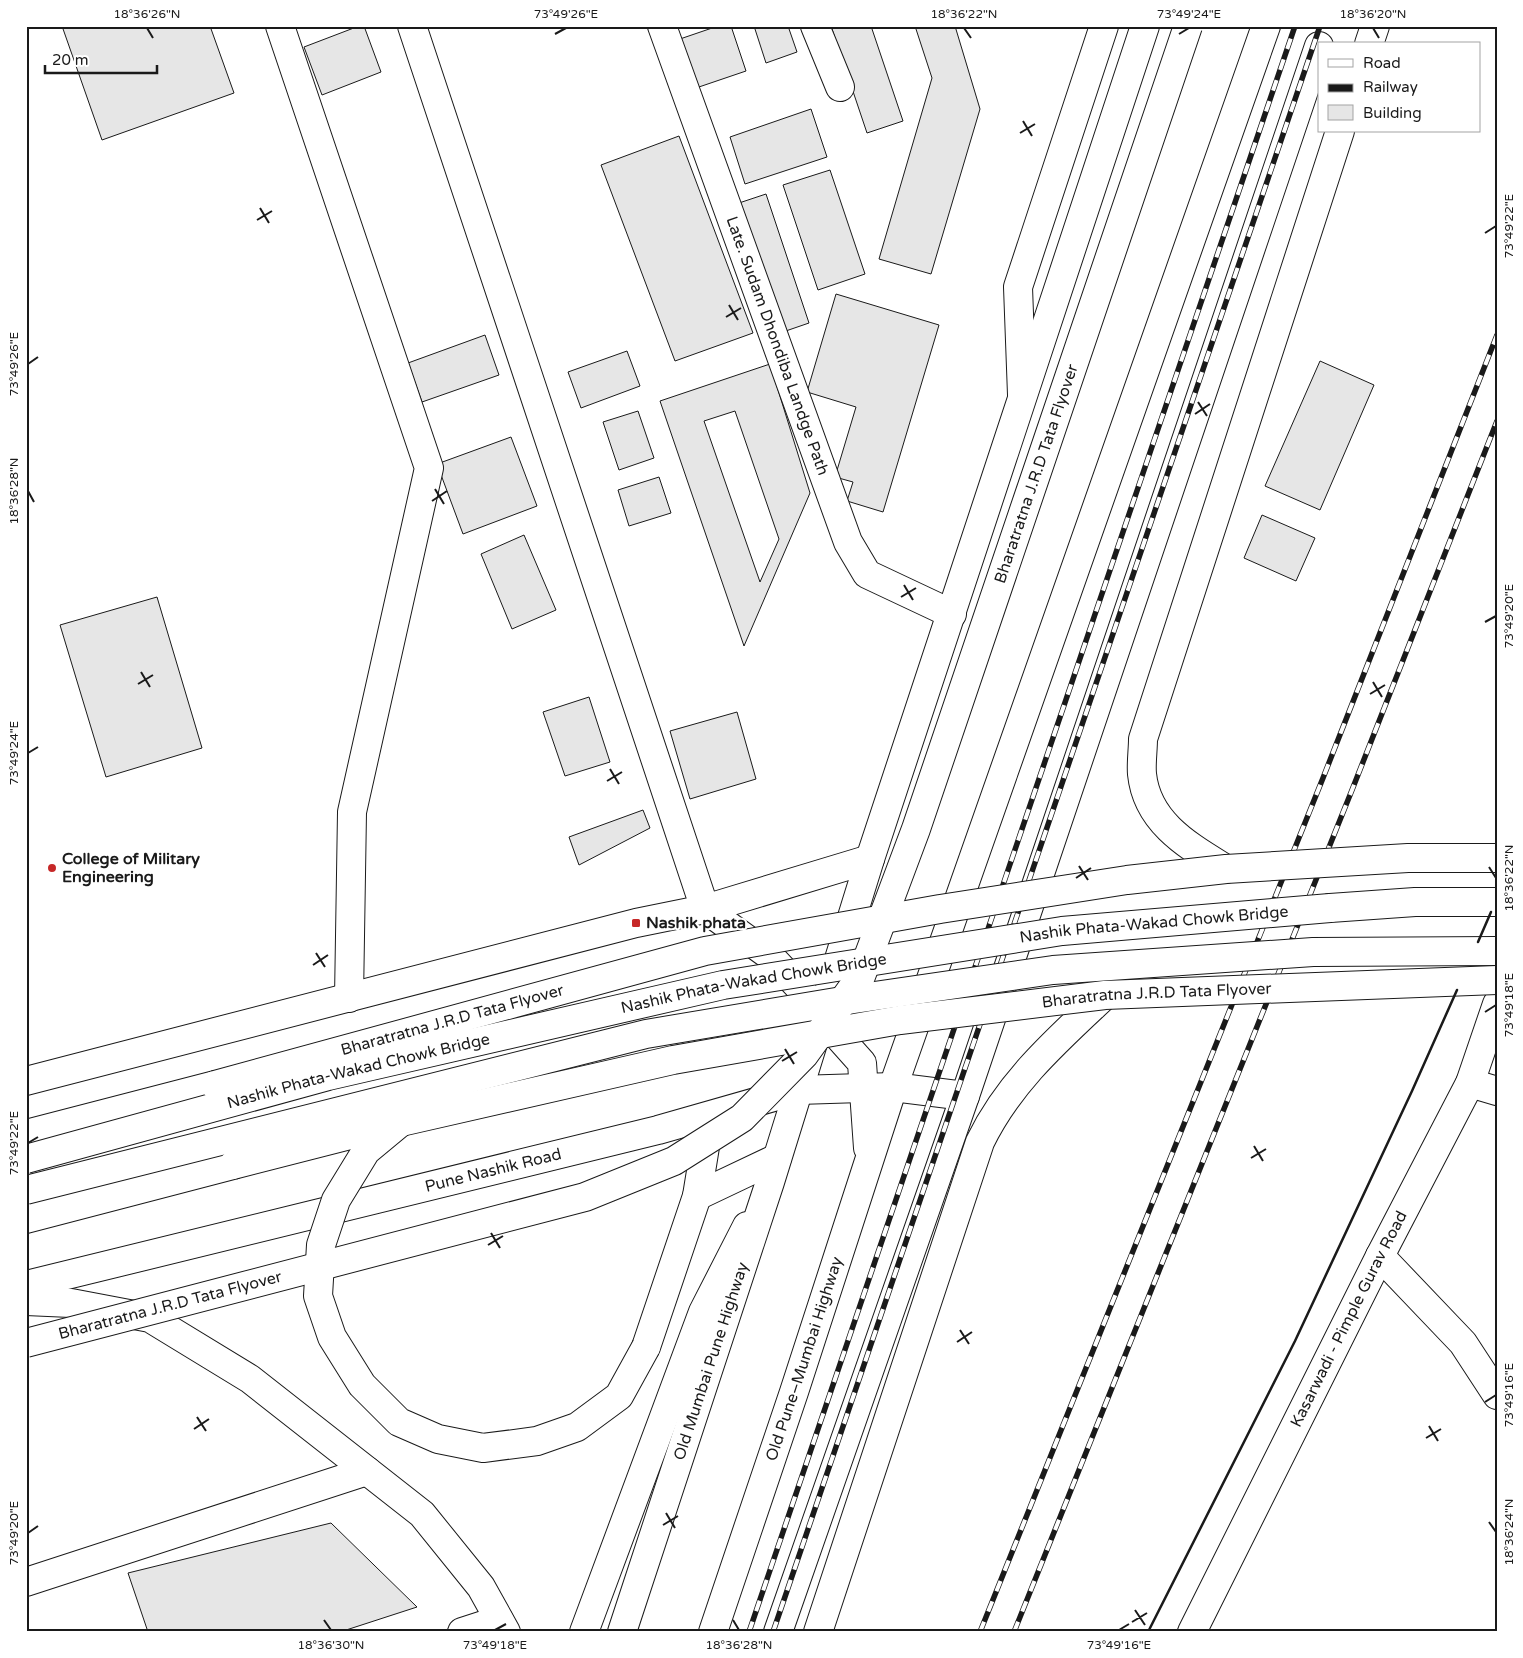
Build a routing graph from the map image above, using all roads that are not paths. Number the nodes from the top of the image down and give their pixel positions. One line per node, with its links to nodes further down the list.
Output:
1 (280, 26): 26 (main road)
2 (412, 26): 22 (main road)
3 (662, 26): 17 (main road, Late. Sudam Dhondiba Landge Path)
4 (815, 26): 14 (main road)
5 (1104, 26): 16 (main road)
6 (1144, 26): 16 (main road, Old Mumbai Pune Highway)
7 (1188, 26): 48 (main road, Bharatratna J.R.D Tata Flyover, bridge)
8 (1266, 26): 31 (main road, Old Pune–Mumbai Highway)
9 (1326, 26): 11 (main road)
10 (1374, 26): 12 (main road)
11 (1321, 42)
12 (1370, 42)
13 (1318, 51): 35 (main road)
14 (840, 87)
15 (1340, 132): 20 (main road)
16 (1022, 400): 17 (main road, Old Mumbai Pune Highway)
17 (952, 614): 19 (main road, Old Mumbai Pune Highway)
18 (1497, 858): 20 (main road, Bharatratna J.R.D Tata Flyover, bridge)
19 (870, 859): 22 (main road); 28 (main road, Old Mumbai Pune Highway)
20 (1226, 869): 38 (main road, Bharatratna J.R.D Tata Flyover, bridge)
21 (1497, 902): 39 (main road, Nashik Phata-Wakad Chowk Bridge, bridge)
22 (706, 909): 26 (main road); 28 (main road)
23 (1497, 951): 42 (main road, Nashik Phata-Wakad Chowk Bridge, bridge)
24 (1497, 980): 25 (main road, Bharatratna J.R.D Tata Flyover, bridge)
25 (1105, 995): 37 (main road, Bharatratna J.R.D Tata Flyover, bridge); 58 (main road)
26 (349, 998): 29 (main road)
27 (1497, 1004): 30 (main road, Kasarwadi - Pimple Gurav Road)
28 (821, 1017): 32 (main road); 33 (main road, Old Mumbai Pune Highway)
29 (26, 1081)
30 (1470, 1083): 34 (main road); 45 (main road, Kasarwadi - Pimple Gurav Road)
31 (893, 1087): 32 (main road, Pune Nashik Road); 35 (main road, Pune Nashik Road); 40 (main road, Old Pune–Mumbai Highway)
32 (864, 1088): 33 (main road, Pune Nashik Road); 40 (main road)
33 (798, 1090): 36 (main road, Pune Nashik Road); 41 (main road, Old Mumbai Pune Highway)
34 (1497, 1091)
35 (965, 1096): 57 (main road)
36 (710, 1115): 43 (main road); 46 (main road, Pune Nashik Road)
37 (400, 1122): 43 (main road, bridge); 44 (main road, Bharatratna J.R.D Tata Flyover, bridge)
38 (26, 1134)
39 (26, 1159)
40 (869, 1161): 56 (main road, Old Pune–Mumbai Highway)
41 (773, 1170): 43 (main road); 54 (main road); 55 (main road, Old Mumbai Pune Highway)
42 (26, 1190)
43 (697, 1196)
44 (26, 1219)
45 (1380, 1256): 49 (main road); 59 (main road, Kasarwadi - Pimple Gurav Road)
46 (26, 1285)
47 (26, 1301): 50 (main road)
48 (26, 1342)
49 (1497, 1395)
50 (367, 1471): 51 (main road); 52 (main road)
51 (26, 1582)
52 (503, 1626): 53 (main road)
53 (462, 1632)
54 (584, 1632)
55 (622, 1632)
56 (713, 1632)
57 (778, 1632)
58 (818, 1632)
59 (1192, 1632)

